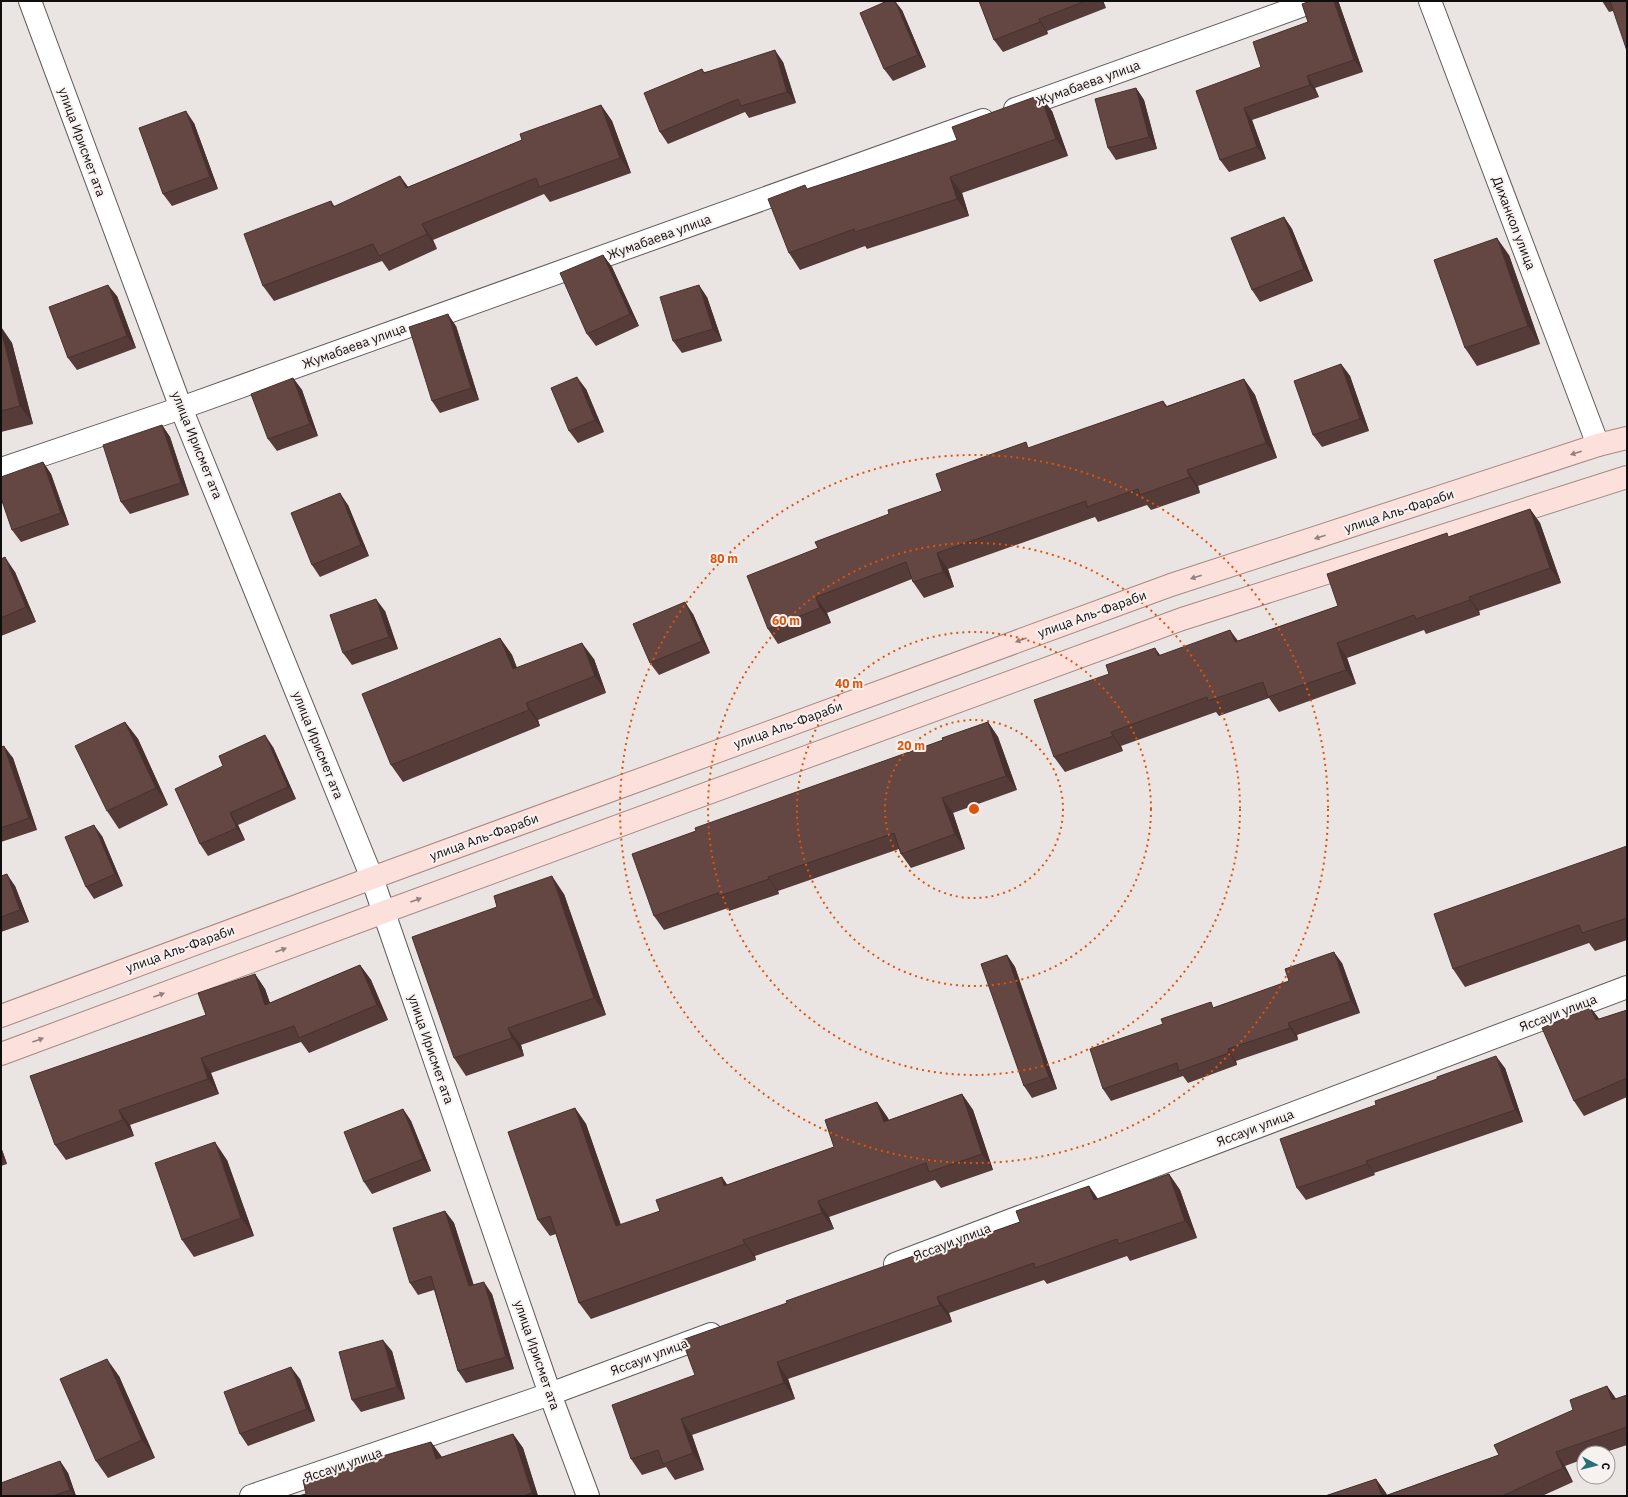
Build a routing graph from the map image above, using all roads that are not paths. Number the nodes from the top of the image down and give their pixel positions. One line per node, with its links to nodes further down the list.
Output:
1 (30, 1): 4 (street, улица Ирисмет ата)
2 (1315, 1): 4 (street, Жумабаева улица)
3 (1430, 1): 6 (street, Диханкол улица)
4 (181, 408): 7 (street, Жумабаева улица); 9 (street, улица Ирисмет ата)
5 (1627, 438): 6 (main road, улица Аль-Фараби)
6 (1598, 445): 9 (main road, улица Аль-Фараби, one-way to 9)
7 (1, 469)
8 (1627, 477): 10 (main road, one-way to 8)
9 (372, 878): 10 (street, улица Ирисмет ата); 12 (main road, улица Аль-Фараби)
10 (384, 912): 13 (main road, one-way to 10); 16 (street, улица Ирисмет ата)
11 (1627, 987): 14 (street, Яссауи улица)
12 (1, 1016)
13 (1, 1054)
14 (879, 1270)
15 (730, 1326): 16 (street, Яссауи улица)
16 (550, 1394): 17 (street, Яссауи улица); 18 (street, улица Ирисмет ата)
17 (251, 1496)
18 (588, 1496)

